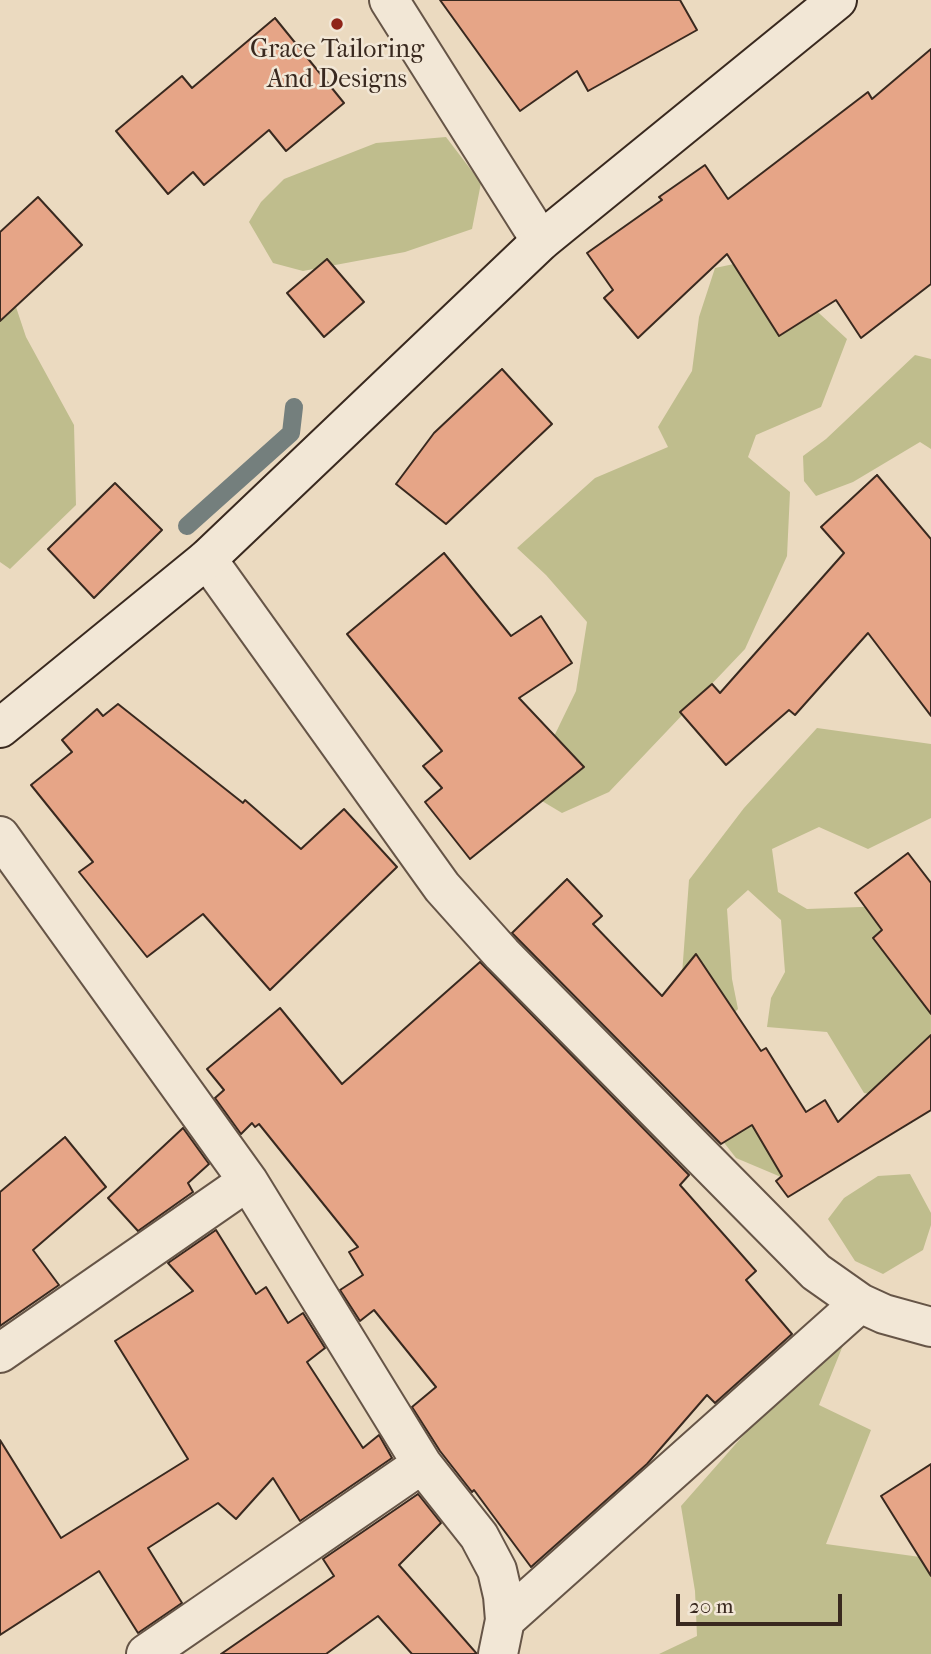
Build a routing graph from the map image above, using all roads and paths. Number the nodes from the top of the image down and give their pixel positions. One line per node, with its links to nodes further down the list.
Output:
1 (389, 0): 3 (street)
2 (837, 0): 3 (street)
3 (541, 241): 4 (street)
4 (207, 559): 5 (street); 8 (street)
5 (0, 728)
6 (0, 836): 7 (street)
7 (248, 1181): 10 (street); 11 (street)
8 (860, 1303): 9 (street); 12 (street)
9 (931, 1327)
10 (0, 1353)
11 (422, 1464): 12 (street); 13 (street)
12 (501, 1637)
13 (146, 1654)

